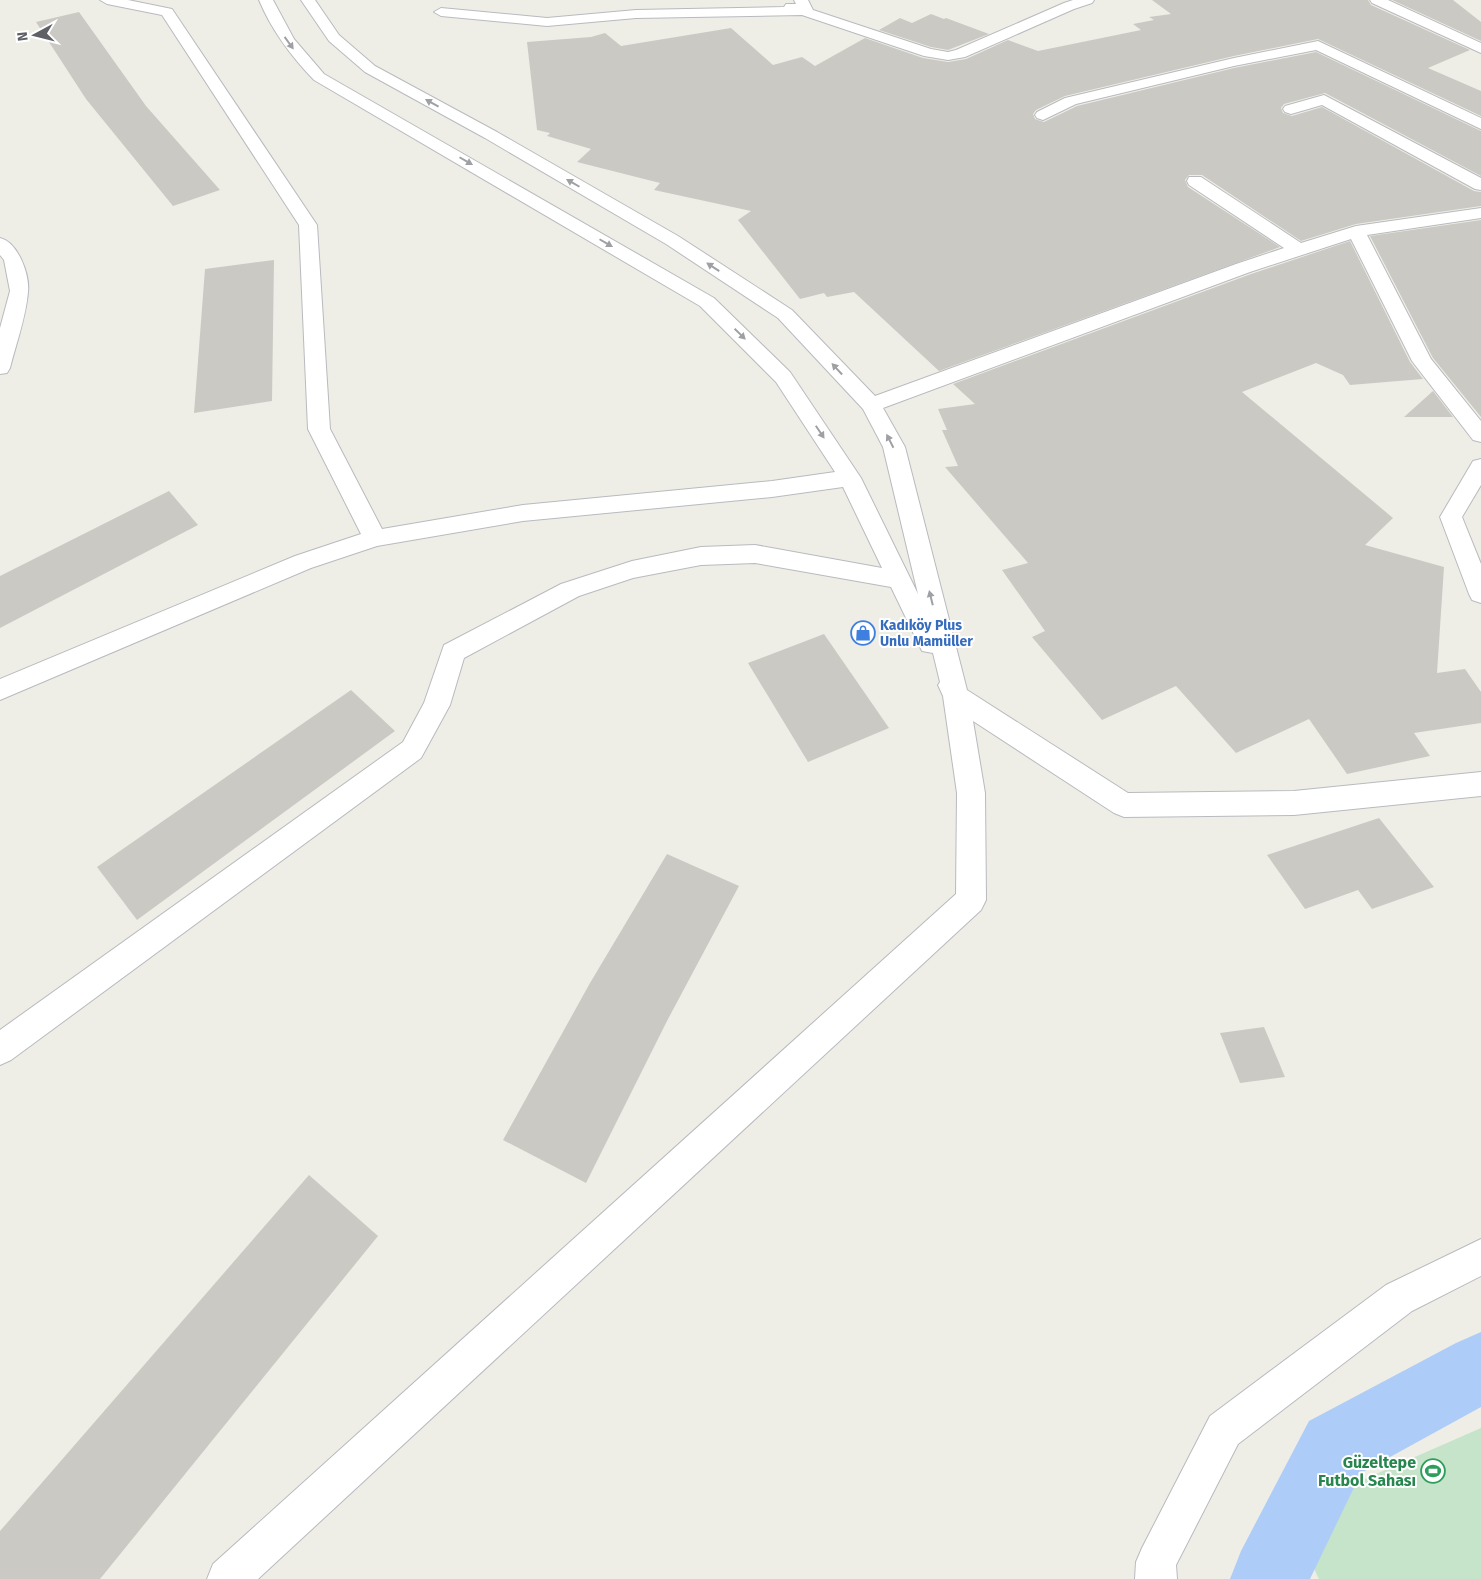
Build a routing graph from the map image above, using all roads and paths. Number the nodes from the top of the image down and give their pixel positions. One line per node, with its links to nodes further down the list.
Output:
1 (107, 0): 24 (street)
2 (266, 0): 23 (street, one-way to 23)
3 (308, 0): 20 (street, one-way to 3)
4 (765, 0): 7 (street)
5 (1087, 0): 7 (street)
6 (1377, 0): 9 (street)
7 (804, 5): 8 (street)
8 (441, 12)
9 (1481, 48)
10 (1292, 109): 14 (street)
11 (1043, 115): 12 (street)
12 (1481, 124)
13 (1195, 181): 18 (street)
14 (1481, 185)
15 (1481, 212): 16 (street)
16 (1356, 231): 18 (street); 21 (street)
17 (0, 243): 19 (street)
18 (1299, 250): 20 (street)
19 (0, 368)
20 (870, 405): 28 (street, one-way to 20)
21 (1481, 435)
22 (1481, 466): 26 (street)
23 (850, 478): 24 (street); 25 (street)
24 (375, 538): 27 (street)
25 (900, 580): 28 (street); 30 (street)
26 (1481, 594)
27 (0, 690)
28 (956, 696): 29 (street); 32 (street)
29 (1481, 784)
30 (0, 1049)
31 (1481, 1257): 33 (street)
32 (228, 1579)
33 (1156, 1579)

